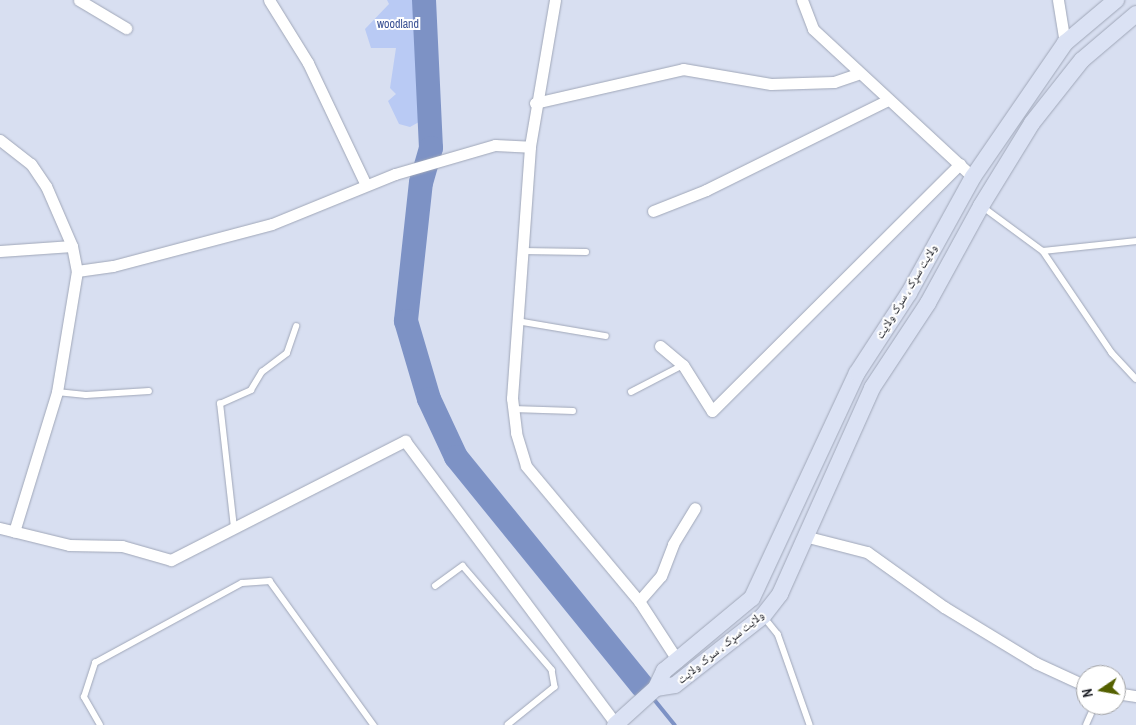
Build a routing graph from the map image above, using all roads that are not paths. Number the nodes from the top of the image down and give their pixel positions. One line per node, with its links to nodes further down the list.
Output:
1 (79, 0): 8 (street)
2 (269, 0): 17 (street)
3 (556, 0): 12 (street)
4 (802, 0): 10 (street)
5 (1058, 0): 9 (street)
6 (1116, 0): 9 (main road, ولایت سړک ، سرک ولایت)
7 (1136, 14): 18 (main road, ولایت سړک ، سرک ولایت)
8 (126, 28)
9 (1065, 43): 16 (main road, ولایت سړک ، سرک ولایت)
10 (857, 74): 11 (street); 12 (street)
11 (886, 101): 15 (street); 19 (street)
12 (536, 103): 14 (street)
13 (0, 140): 21 (street)
14 (530, 147): 17 (street); 23 (street)
15 (960, 164): 16 (street); 31 (street)
16 (973, 177): 46 (main road, ولایت سړک ، سرک ولایت)
17 (366, 185): 26 (street)
18 (981, 206): 24 (lane); 42 (main road, ولایت سړک ، سرک ولایت)
19 (653, 211)
20 (1136, 241): 24 (lane)
21 (72, 246): 22 (street); 26 (street)
22 (0, 251)
23 (522, 251): 25 (lane); 27 (street)
24 (1043, 251): 32 (lane)
25 (586, 252)
26 (76, 271): 34 (street)
27 (517, 321): 29 (lane); 36 (street)
28 (296, 327): 40 (lane)
29 (606, 336)
30 (660, 346): 31 (street)
31 (684, 365): 35 (lane)
32 (1136, 379)
33 (149, 391): 34 (lane)
34 (57, 392): 41 (street)
35 (631, 392)
36 (513, 409): 37 (lane); 44 (street)
37 (573, 411)
38 (695, 508): 44 (street)
39 (0, 528): 41 (street)
40 (234, 528): 41 (street); 52 (street)
41 (14, 532)
42 (808, 537): 45 (main road, ولایت سړک ، سرک ولایت); 47 (street)
43 (435, 586): 51 (lane)
44 (639, 601): 46 (street)
45 (763, 616): 48 (main road, ولایت سړک ، سرک ولایت); 53 (lane)
46 (678, 661): 48 (main road, ولایت سړک ، سرک ولایت)
47 (1076, 681)
48 (656, 688): 52 (main road)
49 (100, 725): 50 (lane)
50 (374, 725)
51 (508, 725)
52 (615, 725)
53 (810, 725)

